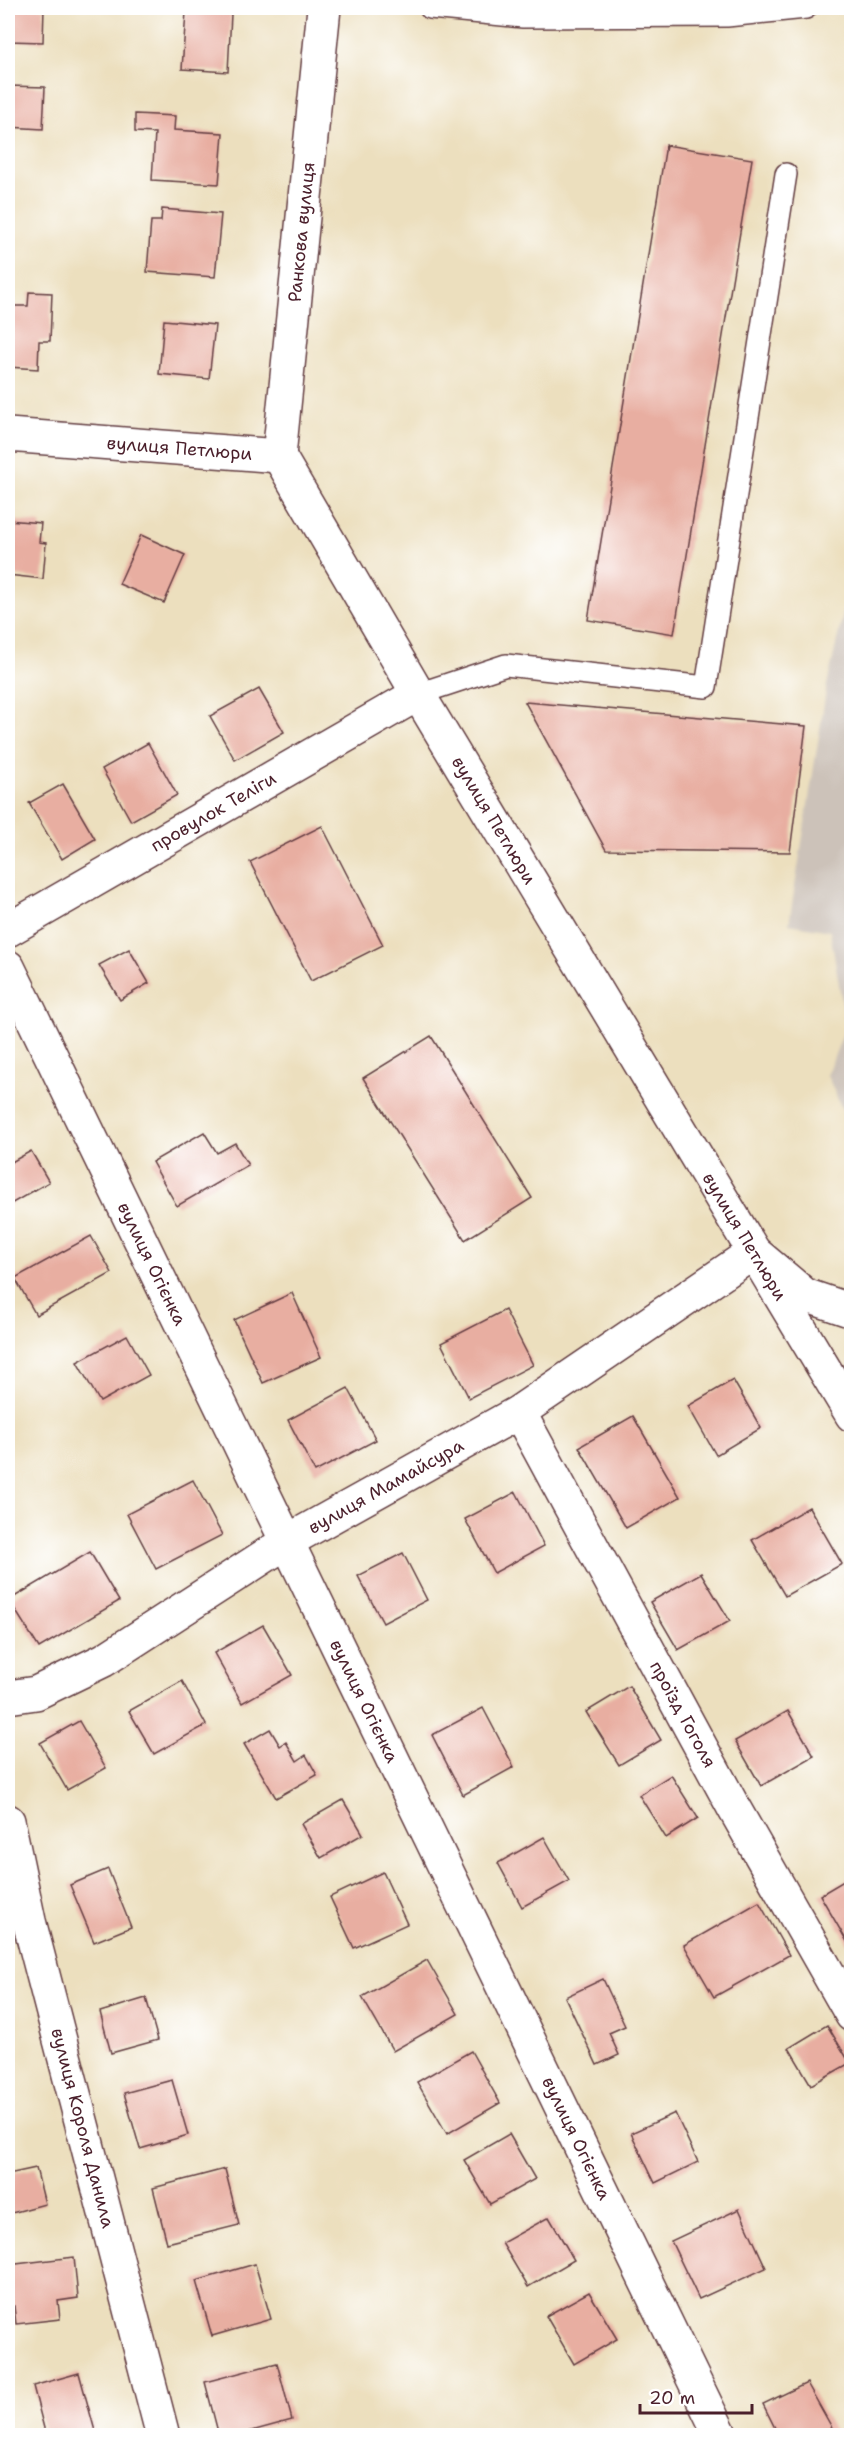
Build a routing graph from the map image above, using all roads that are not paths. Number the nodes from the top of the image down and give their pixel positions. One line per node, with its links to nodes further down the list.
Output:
1 (324, 8): 7 (street, Ранкова вулиця)
2 (430, 8): 4 (lane)
3 (806, 8): 4 (lane)
4 (727, 12)
5 (786, 174): 8 (lane)
6 (8, 435): 7 (street, вулиця Петлюри)
7 (279, 456): 8 (street, вулиця Петлюри)
8 (418, 694): 9 (street, провулок Теліги); 11 (street, вулиця Петлюри)
9 (8, 930)
10 (8, 967): 15 (street, вулиця Огієнка)
11 (754, 1252): 12 (street); 13 (street, вулиця Мамайсура); 14 (street, вулиця Петлюри)
12 (852, 1311)
13 (519, 1412): 15 (street, вулиця Мамайсура); 18 (street, проїзд Гоголя)
14 (852, 1415)
15 (288, 1542): 16 (street, вулиця Мамайсура); 20 (street, вулиця Огієнка)
16 (8, 1697)
17 (8, 1821): 19 (street, вулиця Короля Данила)
18 (852, 2015)
19 (164, 2436)
20 (721, 2436)

